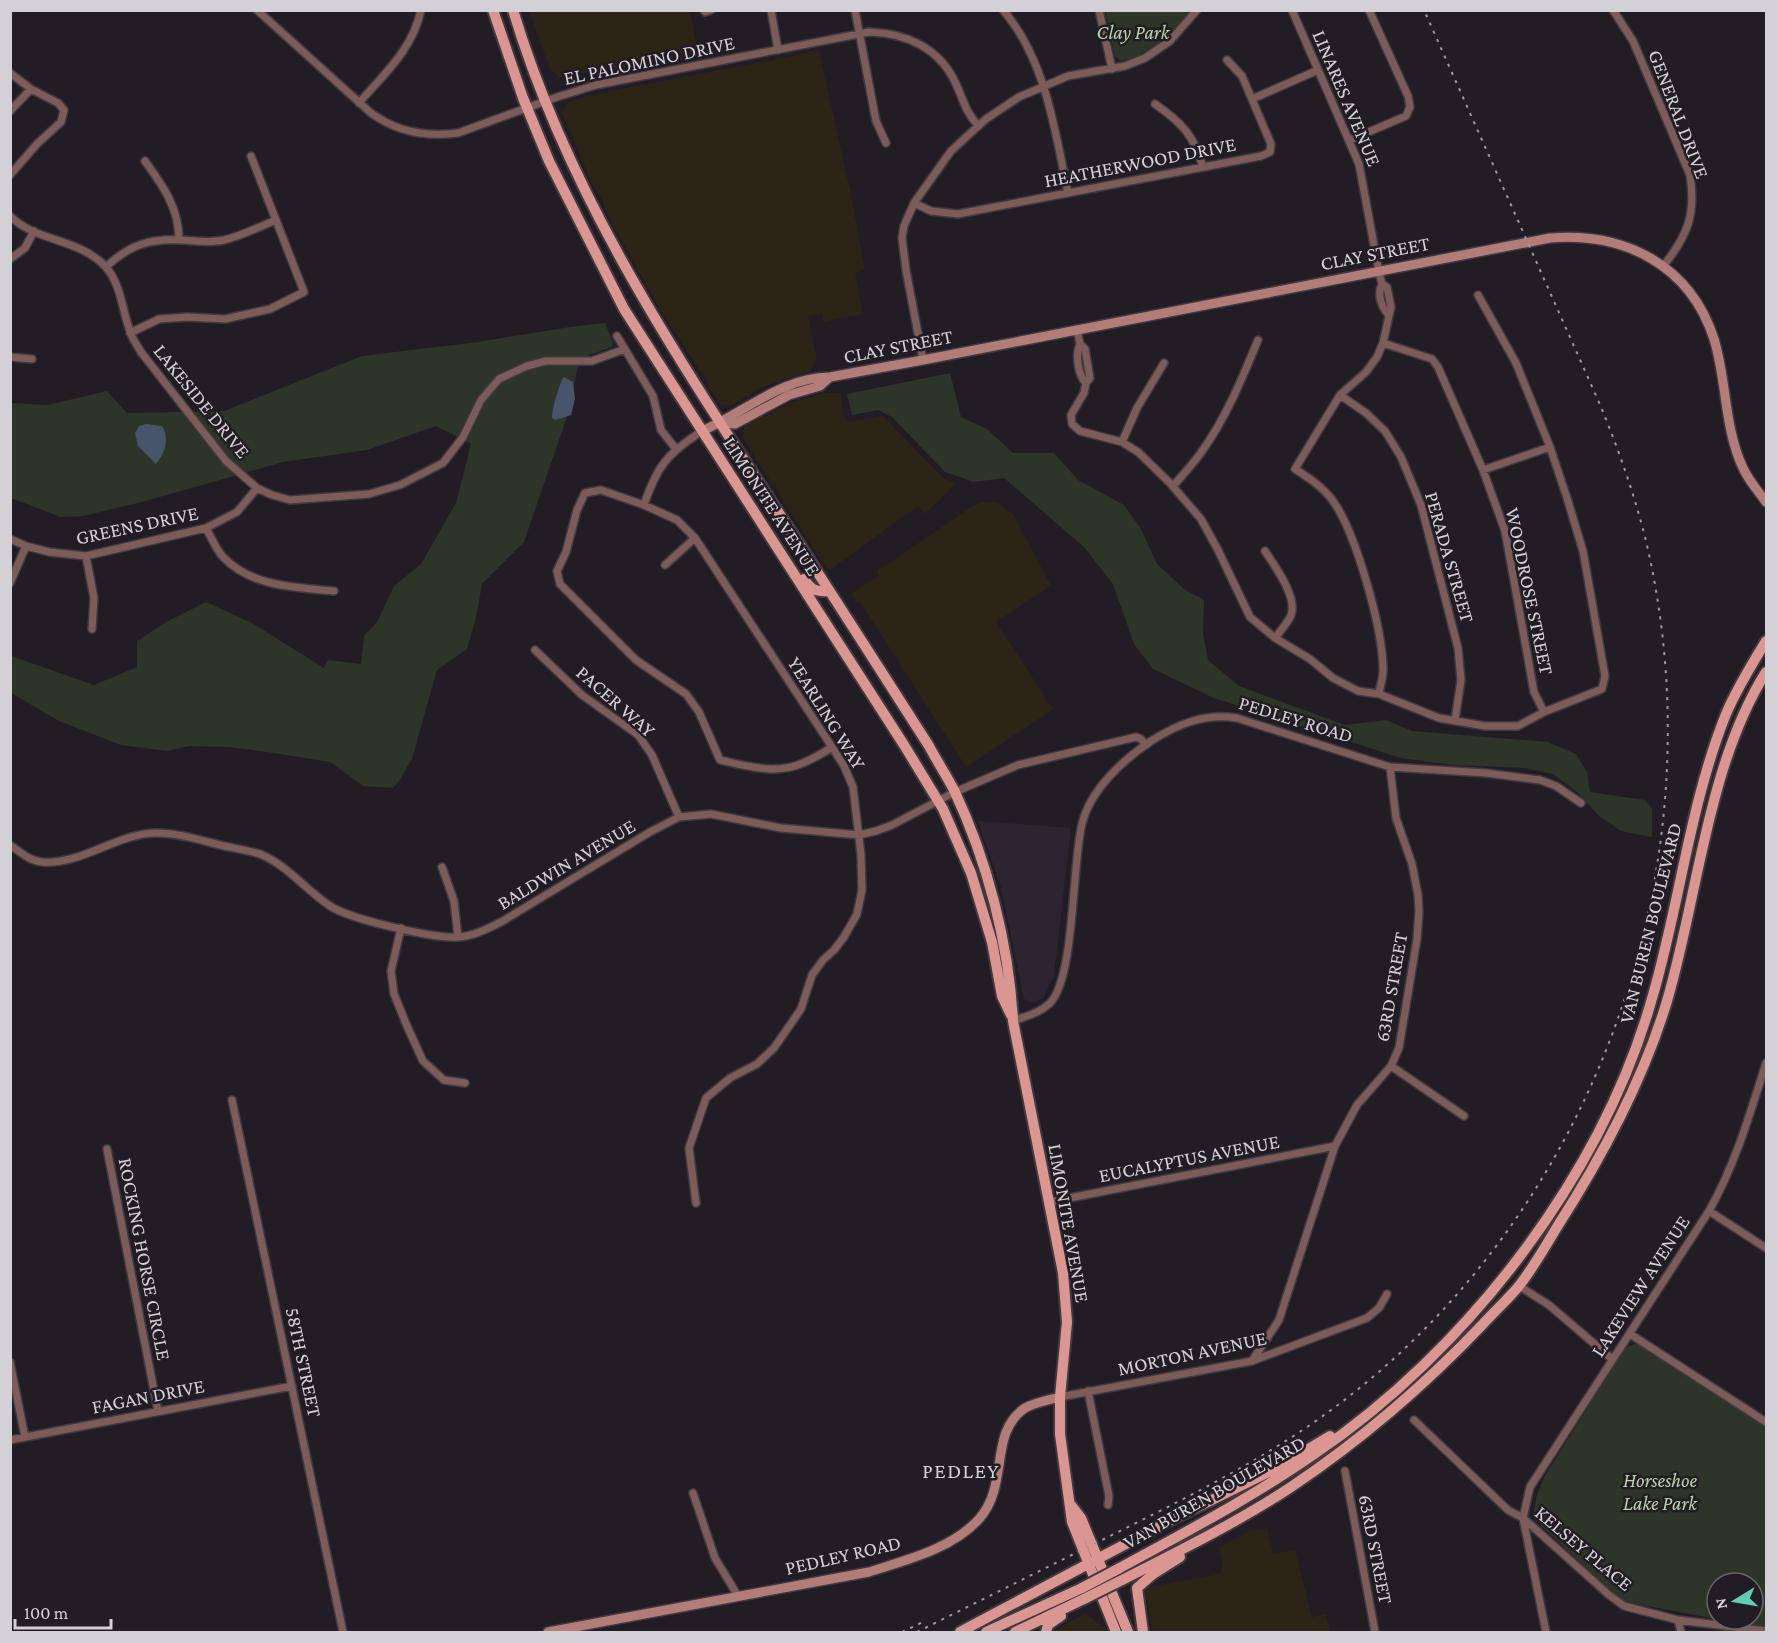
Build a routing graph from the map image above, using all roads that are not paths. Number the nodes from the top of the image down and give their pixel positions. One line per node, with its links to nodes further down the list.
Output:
1 (257, 10): 23 (street, EL PALOMINO DRIVE)
2 (421, 10): 23 (street)
3 (493, 10): 25 (main road, LIMONITE AVENUE)
4 (513, 10): 22 (main road, LIMONITE AVENUE)
5 (771, 10): 14 (street)
6 (855, 10): 13 (street)
7 (1003, 10): 19 (street)
8 (1099, 10): 16 (street)
9 (1197, 10): 16 (street)
10 (1292, 10): 17 (street, LINARES AVENUE)
11 (1369, 10): 28 (street)
12 (1613, 10): 41 (street, GENERAL DRIVE)
13 (859, 34): 14 (street, EL PALOMINO DRIVE); 27 (street, EL PALOMINO DRIVE); 29 (street)
14 (778, 50): 22 (street, EL PALOMINO DRIVE)
15 (1227, 60): 21 (street, HEATHERWOOD DRIVE)
16 (1112, 69): 19 (street)
17 (1318, 70): 21 (street); 28 (street, LINARES AVENUE)
18 (10, 73): 20 (street)
19 (1043, 87): 27 (street); 34 (street)
20 (31, 88): 26 (street); 33 (street)
21 (1252, 99): 32 (street, HEATHERWOOD DRIVE)
22 (546, 101): 25 (street, EL PALOMINO DRIVE); 56 (main road, LIMONITE AVENUE)
23 (359, 103): 25 (street, EL PALOMINO DRIVE)
24 (1155, 104): 32 (street)
25 (527, 108): 57 (main road, LIMONITE AVENUE)
26 (10, 111)
27 (978, 126): 35 (street)
28 (1350, 140): 43 (street, LINARES AVENUE)
29 (886, 143)
30 (251, 156): 37 (street)
31 (145, 161): 39 (street)
32 (1203, 166): 34 (street, HEATHERWOOD DRIVE)
33 (10, 175)
34 (1068, 193): 35 (street, HEATHERWOOD DRIVE)
35 (914, 203): 53 (street)
36 (10, 216): 38 (street, LAKESIDE DRIVE)
37 (276, 220): 39 (street); 46 (street)
38 (34, 231): 40 (street); 42 (street, LAKESIDE DRIVE)
39 (179, 240): 42 (street)
40 (10, 259)
41 (1664, 265): 43 (main road, CLAY STREET); 64 (main road, CLAY STREET)
42 (106, 267): 46 (street, LAKESIDE DRIVE)
43 (1379, 272): 45 (main road, CLAY STREET); 49 (street, LINARES AVENUE)
44 (1478, 295): 59 (street)
45 (1077, 329): 53 (main road, CLAY STREET); 58 (street)
46 (130, 333): 63 (street, LAKESIDE DRIVE)
47 (617, 336): 50 (street)
48 (1258, 340): 62 (street)
49 (1383, 343): 55 (street, LINARES AVENUE); 61 (street, WOODROSE STREET)
50 (625, 349): 60 (street); 63 (street, LAKESIDE DRIVE)
51 (10, 357): 52 (street)
52 (32, 359)
53 (923, 360): 56 (main road, CLAY STREET)
54 (1164, 363): 58 (street)
55 (1340, 395): 82 (street, LINARES AVENUE); 84 (street, PERADA STREET)
56 (721, 423): 57 (main road, CLAY STREET); 76 (main road, LIMONITE AVENUE)
57 (702, 431): 60 (street, CLAY STREET); 66 (main road, LIMONITE AVENUE)
58 (1122, 442): 62 (street)
59 (1550, 447): 61 (street); 83 (street)
60 (676, 449): 65 (street, CLAY STREET)
61 (1483, 470): 83 (street, WOODROSE STREET)
62 (1173, 486): 78 (street)
63 (257, 488): 67 (street, GREENS DRIVE)
64 (1767, 502)
65 (644, 505): 68 (street, YEARLING WAY); 86 (street, YEARLING WAY)
66 (757, 517): 76 (main road); 89 (main road, LIMONITE AVENUE)
67 (206, 528): 72 (street, GREENS DRIVE); 75 (street)
68 (695, 538): 73 (street); 86 (street, YEARLING WAY)
69 (10, 539): 70 (street, GREENS DRIVE)
70 (26, 546): 72 (street, GREENS DRIVE); 74 (street)
71 (1265, 551): 78 (street)
72 (86, 556): 77 (street)
73 (665, 565)
74 (10, 583)
75 (333, 591)
76 (829, 591): 88 (main road, LIMONITE AVENUE)
77 (92, 629)
78 (1275, 638): 82 (street)
79 (1767, 641): 109 (main road, VAN BUREN BOULEVARD)
80 (535, 650): 91 (street, PACER WAY)
81 (1767, 672): 110 (main road, VAN BUREN BOULEVARD)
82 (1379, 694): 84 (street)
83 (1544, 712): 84 (street)
84 (1455, 720)
85 (1146, 745): 87 (street, PEDLEY ROAD); 88 (street, BALDWIN AVENUE); 97 (street, PEDLEY ROAD)
86 (832, 747): 92 (street, YEARLING WAY)
87 (1390, 767): 90 (street, PEDLEY ROAD); 99 (street, 63RD STREET)
88 (954, 792): 89 (street, BALDWIN AVENUE); 97 (main road, LIMONITE AVENUE)
89 (939, 800): 92 (street, BALDWIN AVENUE); 97 (main road, LIMONITE AVENUE)
90 (1581, 803)
91 (680, 818): 92 (street, BALDWIN AVENUE); 96 (street, BALDWIN AVENUE)
92 (858, 835): 106 (street, YEARLING WAY)
93 (10, 845): 95 (street, BALDWIN AVENUE)
94 (442, 867): 96 (street)
95 (401, 928): 96 (street, BALDWIN AVENUE); 100 (street)
96 (458, 937)
97 (1013, 1021): 105 (main road, LIMONITE AVENUE)
98 (1767, 1063): 107 (street, LAKEVIEW AVENUE)
99 (1391, 1066): 102 (street); 103 (street, 63RD STREET)
100 (465, 1083)
101 (232, 1100): 116 (street, 58TH STREET)
102 (1464, 1116)
103 (1335, 1146): 105 (street, EUCALYPTUS AVENUE); 114 (street, 63RD STREET)
104 (107, 1149): 119 (street, ROCKING HORSE CIRCLE)
105 (1049, 1202): 118 (main road, LIMONITE AVENUE)
106 (696, 1203)
107 (1709, 1211): 108 (street); 112 (street, LAKEVIEW AVENUE)
108 (1767, 1248)
109 (1514, 1266): 110 (main road); 122 (main road, VAN BUREN BOULEVARD)
110 (1519, 1286): 113 (street); 129 (main road, VAN BUREN BOULEVARD)
111 (1387, 1294): 114 (street, MORTON AVENUE)
112 (1630, 1334): 113 (street, LAKEVIEW AVENUE); 121 (street)
113 (1612, 1359): 128 (street, LAKEVIEW AVENUE)
114 (1252, 1361): 117 (street, MORTON AVENUE)
115 (10, 1362): 123 (street)
116 (292, 1386): 119 (street, FAGAN DRIVE); 135 (street, 58TH STREET)
117 (1088, 1391): 118 (street, MORTON AVENUE); 127 (street)
118 (1060, 1397): 130 (main road, LIMONITE AVENUE); 132 (main road, PEDLEY ROAD)
119 (158, 1411): 123 (street, FAGAN DRIVE)
120 (1414, 1420): 128 (street, KELSEY PLACE)
121 (1767, 1422)
122 (1348, 1430): 130 (main road); 131 (main road, VAN BUREN BOULEVARD, bridge)
123 (25, 1437): 124 (street, FAGAN DRIVE)
124 (10, 1440)
125 (1345, 1471): 144 (street, 63RD STREET)
126 (693, 1492): 132 (street)
127 (1108, 1505)
128 (1523, 1518): 133 (street, KELSEY PLACE); 145 (street)
129 (1196, 1542): 131 (main road, VAN BUREN BOULEVARD, bridge); 143 (main road)
130 (1093, 1563): 137 (main road); 141 (main road, LIMONITE AVENUE); 142 (main road, LIMONITE AVENUE)
131 (1084, 1593): 138 (main road, VAN BUREN BOULEVARD); 139 (main road, VAN BUREN BOULEVARD); 140 (main road)
132 (738, 1596): 136 (main road, PEDLEY ROAD)
133 (1678, 1620): 134 (street, KELSEY PLACE); 146 (street)
134 (1767, 1630)
135 (343, 1632)
136 (548, 1632)
137 (960, 1632)
138 (986, 1632)
139 (1015, 1632)
140 (1046, 1632)
141 (1116, 1632)
142 (1128, 1632)
143 (1143, 1632)
144 (1375, 1632)
145 (1546, 1632)
146 (1681, 1632)

